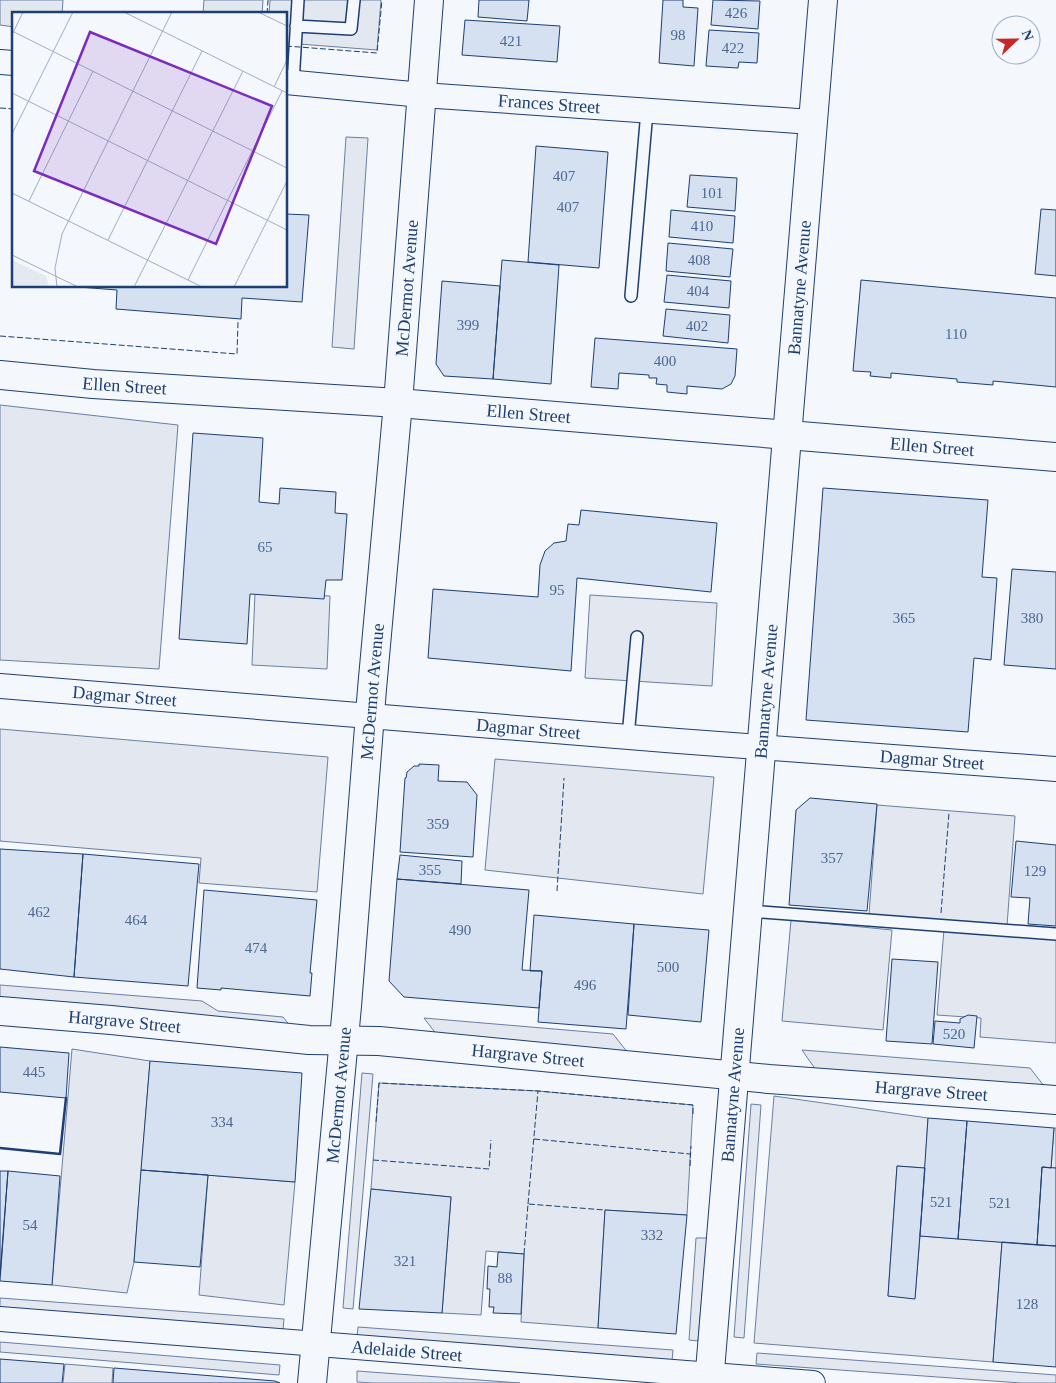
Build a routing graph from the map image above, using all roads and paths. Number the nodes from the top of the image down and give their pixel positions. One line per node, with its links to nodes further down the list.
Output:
1 (298, 0): 5 (lane)
2 (354, 0): 5 (lane)
3 (429, 0): 7 (street, McDermot Avenue)
4 (823, 0): 9 (street, Bannatyne Avenue)
5 (296, 26): 6 (lane)
6 (290, 83): 7 (street, Frances Street)
7 (422, 95): 8 (street, Frances Street); 12 (street, McDermot Avenue)
8 (647, 110): 9 (street, Frances Street); 10 (lane)
9 (812, 122): 13 (street, Bannatyne Avenue)
10 (631, 296)
11 (0, 375): 12 (street, Ellen Street)
12 (398, 403): 13 (street, Ellen Street); 17 (street, McDermot Avenue)
13 (788, 435): 14 (street, Ellen Street); 19 (street, Bannatyne Avenue)
14 (1056, 457)
15 (637, 637): 18 (lane)
16 (0, 686): 17 (street, Dagmar Street)
17 (370, 715): 18 (street, Dagmar Street); 24 (street, McDermot Avenue)
18 (628, 737): 19 (street, Dagmar Street)
19 (761, 747): 20 (street, Dagmar Street); 21 (street, Bannatyne Avenue)
20 (1056, 769)
21 (748, 910): 22 (lane); 25 (street, Bannatyne Avenue)
22 (1056, 934)
23 (0, 1011): 24 (street, Hargrave Street)
24 (344, 1041): 25 (street, Hargrave Street); 28 (street, McDermot Avenue)
25 (735, 1075): 26 (street, Hargrave Street); 29 (street, Bannatyne Avenue)
26 (1056, 1100)
27 (0, 1319): 28 (street, Adelaide Street)
28 (315, 1345): 29 (street, Adelaide Street); 30 (street, McDermot Avenue)
29 (710, 1379): 31 (street, Adelaide Street)
30 (312, 1383)
31 (813, 1383)

